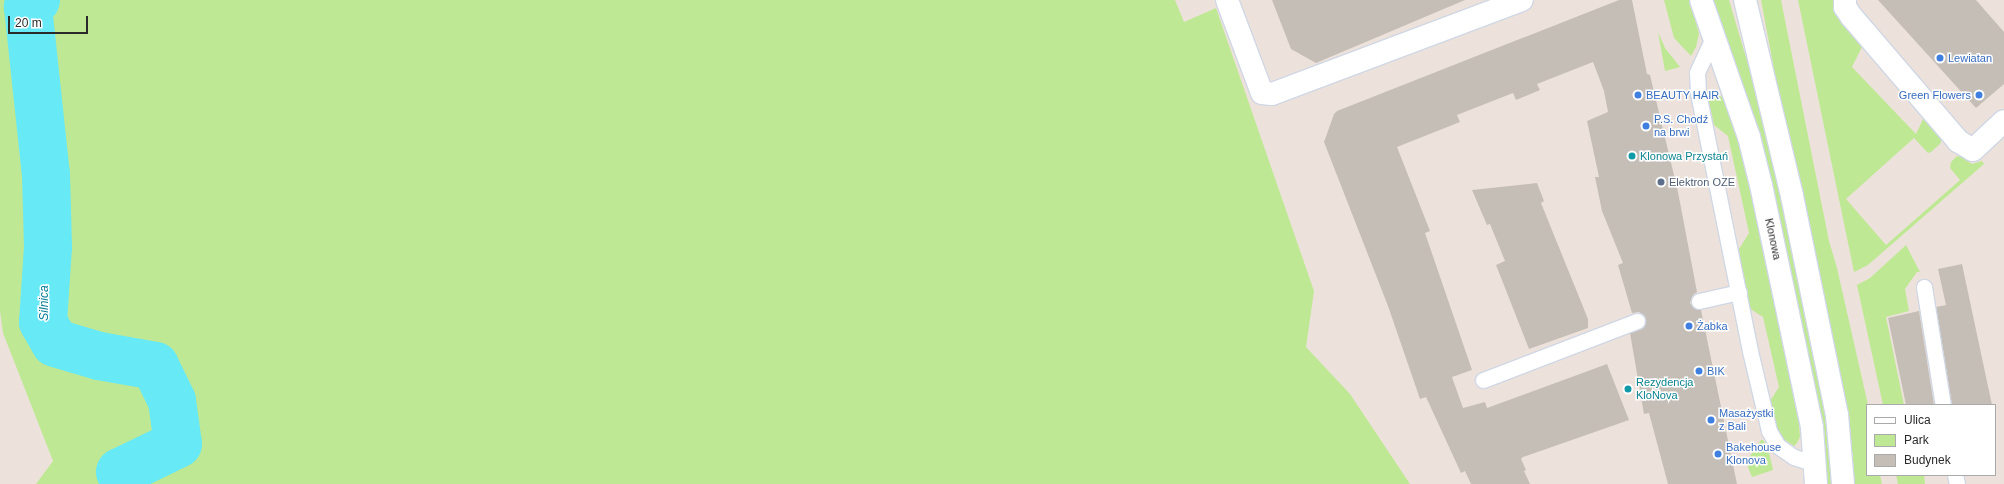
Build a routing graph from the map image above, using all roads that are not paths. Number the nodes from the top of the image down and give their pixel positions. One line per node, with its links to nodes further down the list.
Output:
1 (1227, 0): 2 (street)
2 (1522, 0)
3 (1701, 0): 6 (street, Klonowa)
4 (1745, 0): 15 (street)
5 (1845, 0): 7 (street)
6 (1713, 38): 9 (lane); 14 (street, Klonowa)
7 (2004, 121)
8 (1924, 287): 13 (lane)
9 (1739, 292): 10 (lane); 14 (lane)
10 (1699, 301)
11 (1637, 321): 12 (lane)
12 (1483, 380)
13 (1943, 404)
14 (1816, 474)
15 (1843, 484)

